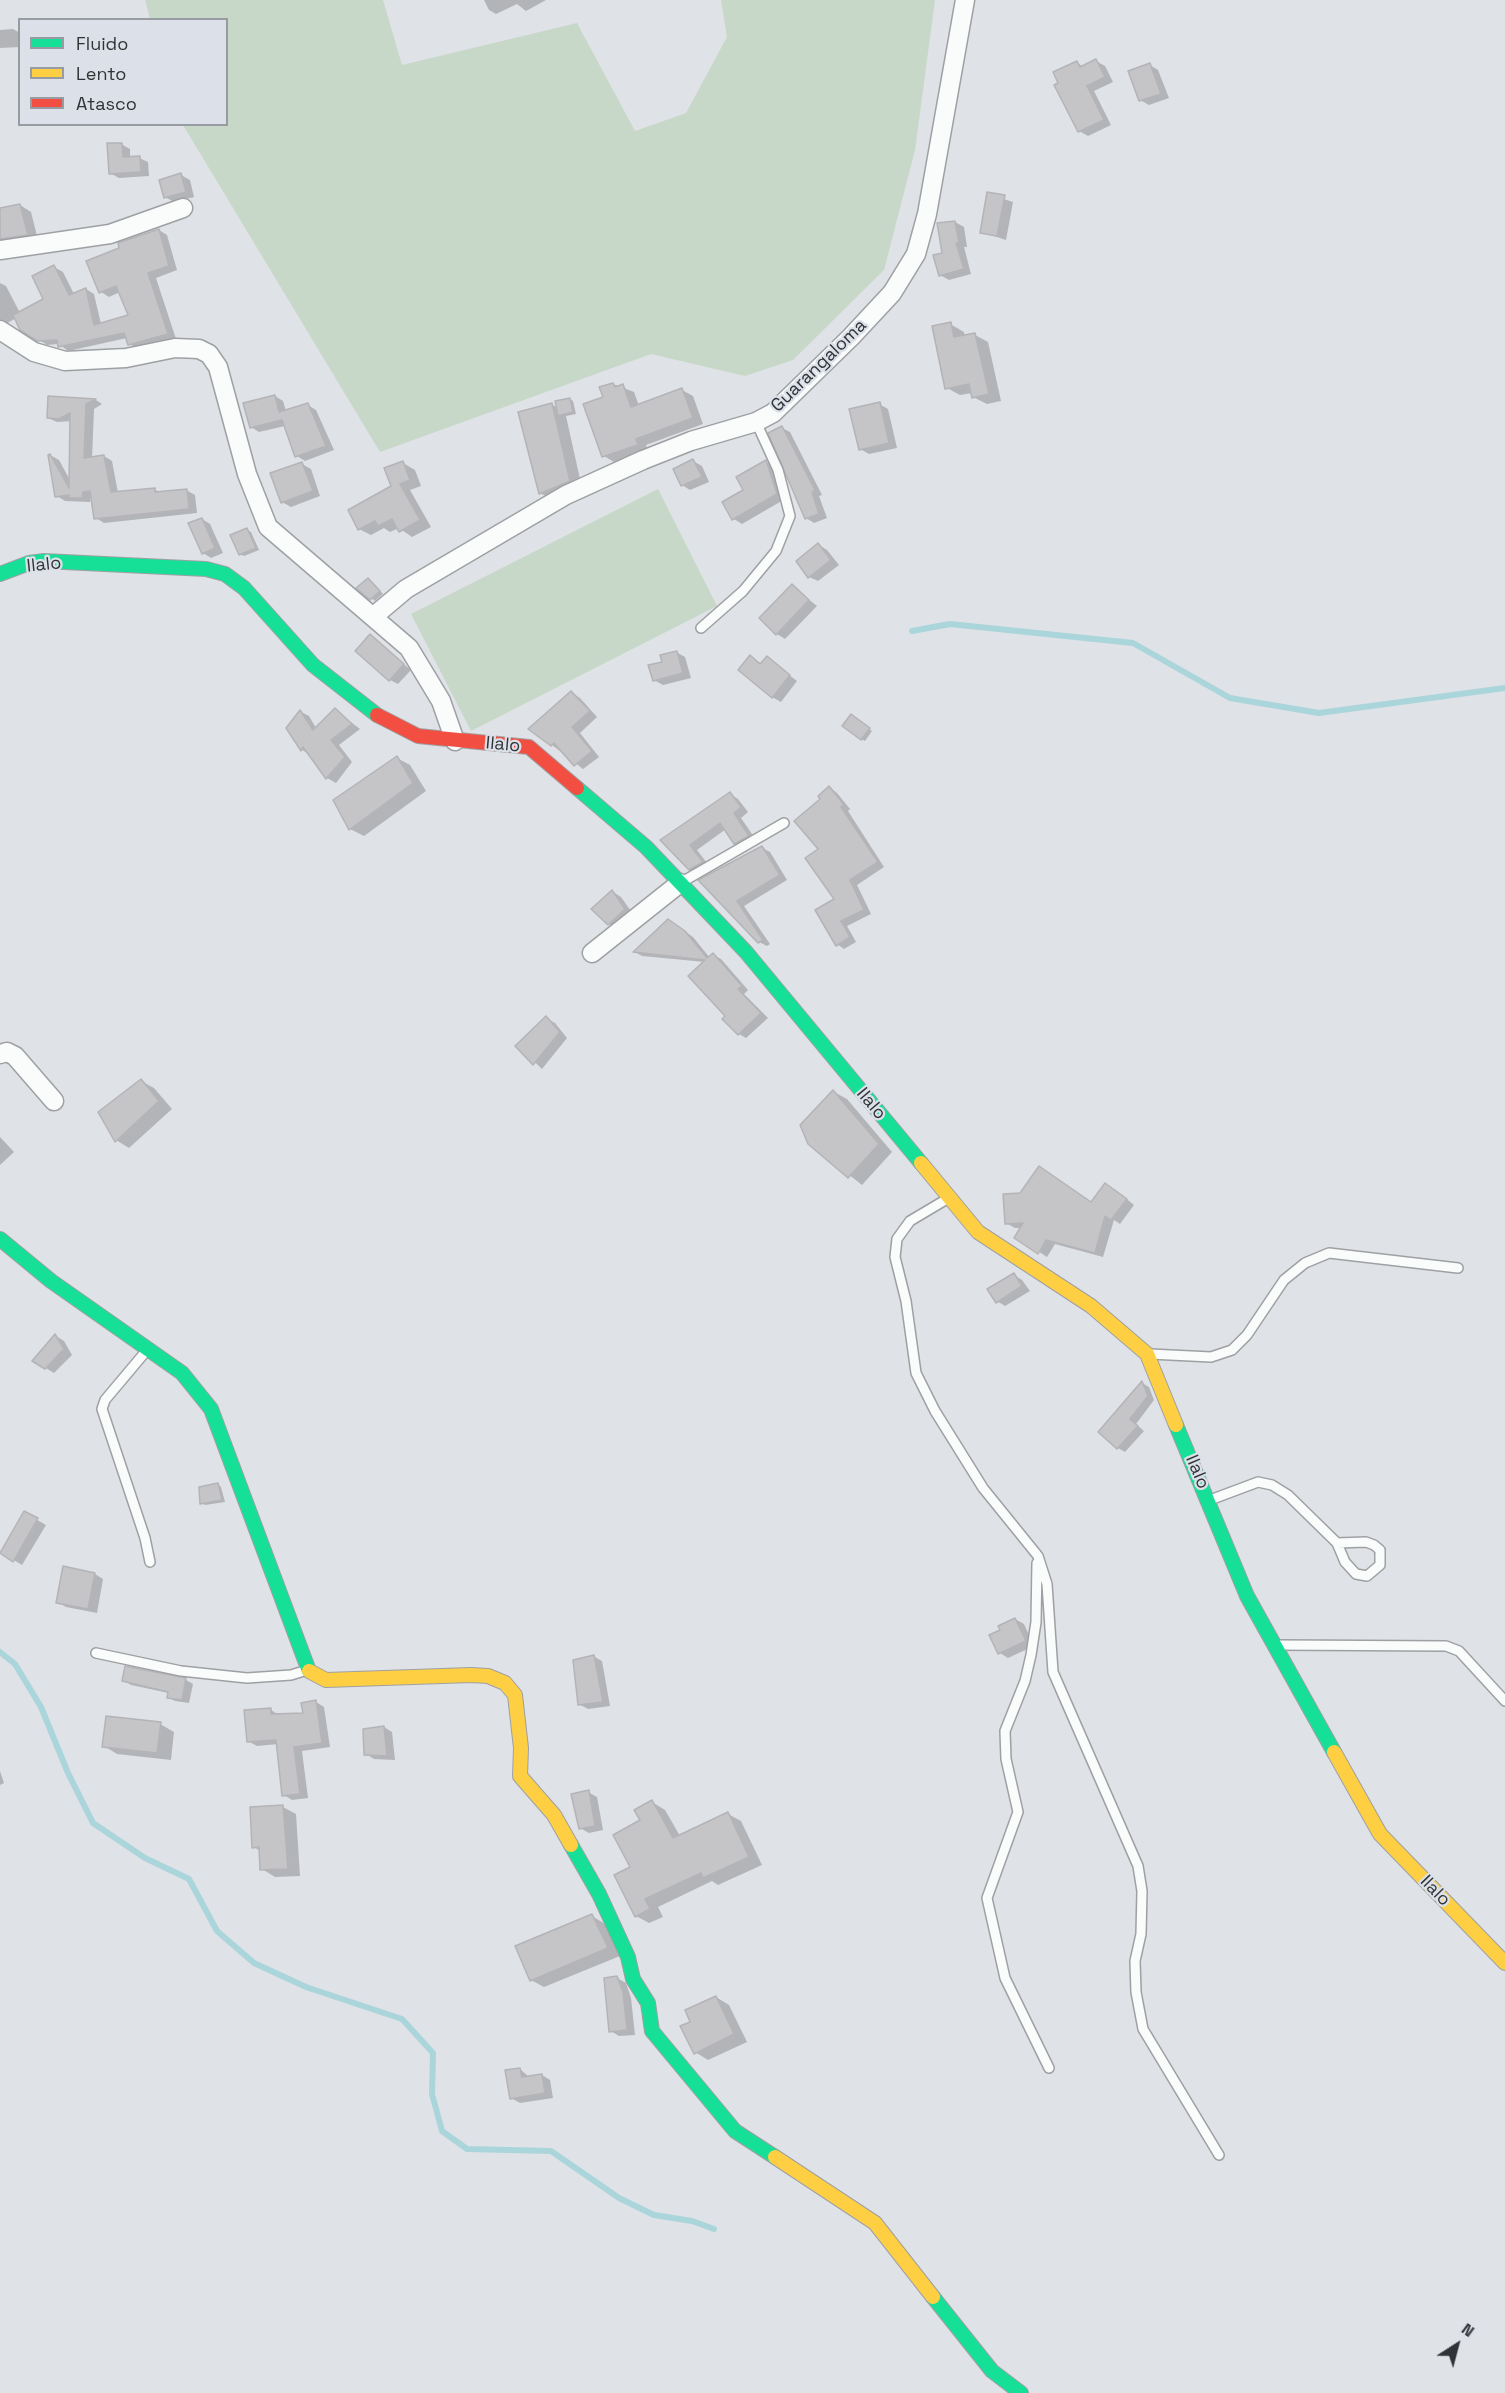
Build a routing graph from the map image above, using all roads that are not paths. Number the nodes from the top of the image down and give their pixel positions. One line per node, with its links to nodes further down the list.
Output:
1 (964, 0): 5 (street, Guarangaloma)
2 (183, 208): 3 (street)
3 (0, 250)
4 (0, 330): 7 (street)
5 (756, 422): 7 (street, Guarangaloma); 8 (lane)
6 (0, 574): 9 (street, Ilalo)
7 (374, 616): 9 (street)
8 (701, 628)
9 (455, 741): 11 (street, Ilalo)
10 (784, 823): 11 (lane)
11 (680, 883): 12 (street); 15 (street, Ilalo)
12 (592, 953)
13 (0, 1054): 14 (street)
14 (54, 1101)
15 (949, 1198): 19 (street, Ilalo); 22 (lane)
16 (0, 1239): 18 (street)
17 (1458, 1268): 19 (lane)
18 (149, 1348): 23 (lane); 26 (street)
19 (1148, 1354): 20 (street, Ilalo)
20 (1209, 1500): 21 (lane); 24 (street, Ilalo)
21 (1337, 1543): 21 (lane)
22 (1038, 1556): 29 (lane); 30 (lane)
23 (150, 1562)
24 (1273, 1645): 27 (lane); 28 (street, Ilalo)
25 (96, 1653): 26 (lane)
26 (307, 1670): 31 (street)
27 (1505, 1701)
28 (1505, 1963)
29 (1049, 2068)
30 (1219, 2155)
31 (1022, 2393)

